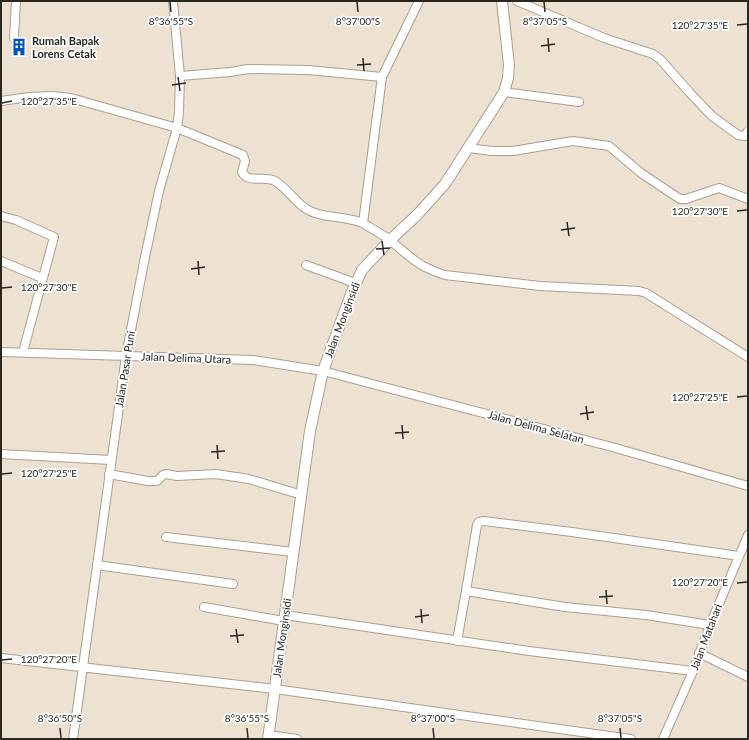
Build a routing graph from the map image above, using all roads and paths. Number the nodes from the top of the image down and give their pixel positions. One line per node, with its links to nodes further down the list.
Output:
1 (16, 1): 6 (street)
2 (173, 1): 7 (street, Jalan Pasar Puni)
3 (418, 1): 8 (street)
4 (502, 1): 9 (street, Jalan Monginsidi)
5 (517, 1): 13 (street)
6 (14, 38)
7 (180, 76): 8 (street); 12 (street, Jalan Pasar Puni)
8 (382, 76): 17 (street)
9 (504, 92): 11 (street); 14 (street, Jalan Monginsidi)
10 (1, 101): 12 (street)
11 (580, 102)
12 (177, 128): 17 (street); 25 (street, Jalan Pasar Puni)
13 (748, 131)
14 (468, 148): 15 (street); 18 (street, Jalan Monginsidi)
15 (748, 199)
16 (1, 216): 21 (street)
17 (364, 223): 18 (street)
18 (390, 240): 22 (street, Jalan Monginsidi); 26 (street)
19 (1, 261): 21 (street)
20 (306, 265): 22 (street)
21 (42, 278): 24 (street)
22 (355, 283): 27 (street, Jalan Monginsidi)
23 (1, 352): 24 (street, Jalan Delima Utara)
24 (22, 352): 25 (street, Jalan Delima Utara)
25 (126, 356): 27 (street, Jalan Delima Utara); 29 (street, Jalan Pasar Puni)
26 (748, 357)
27 (323, 371): 31 (street, Jalan Delima Selatan); 32 (street, Jalan Monginsidi)
28 (1, 454): 29 (street)
29 (111, 460): 30 (street, Jalan Pasar Puni)
30 (109, 474): 32 (street); 37 (street, Jalan Pasar Puni)
31 (748, 486)
32 (302, 495): 35 (street, Jalan Monginsidi)
33 (748, 536): 36 (street, Jalan Matahari)
34 (166, 537): 35 (street)
35 (293, 552): 41 (street, Jalan Monginsidi)
36 (739, 556): 39 (street); 42 (street, Jalan Matahari)
37 (97, 565): 38 (street); 46 (street, Jalan Pasar Puni)
38 (233, 584)
39 (466, 591): 42 (street); 43 (street)
40 (204, 607): 41 (street)
41 (284, 618): 43 (street); 49 (street, Jalan Monginsidi)
42 (710, 625): 44 (street, Jalan Matahari)
43 (457, 641): 47 (street)
44 (699, 653): 47 (street, Jalan Matahari); 48 (street)
45 (1, 658): 46 (street)
46 (83, 667): 49 (street); 51 (street, Jalan Pasar Puni)
47 (693, 671): 54 (street, Jalan Matahari)
48 (748, 677)
49 (275, 689): 50 (street, Jalan Monginsidi); 53 (street)
50 (268, 737): 52 (street)
51 (73, 739)
52 (297, 739)
53 (631, 739)
54 (663, 739)

